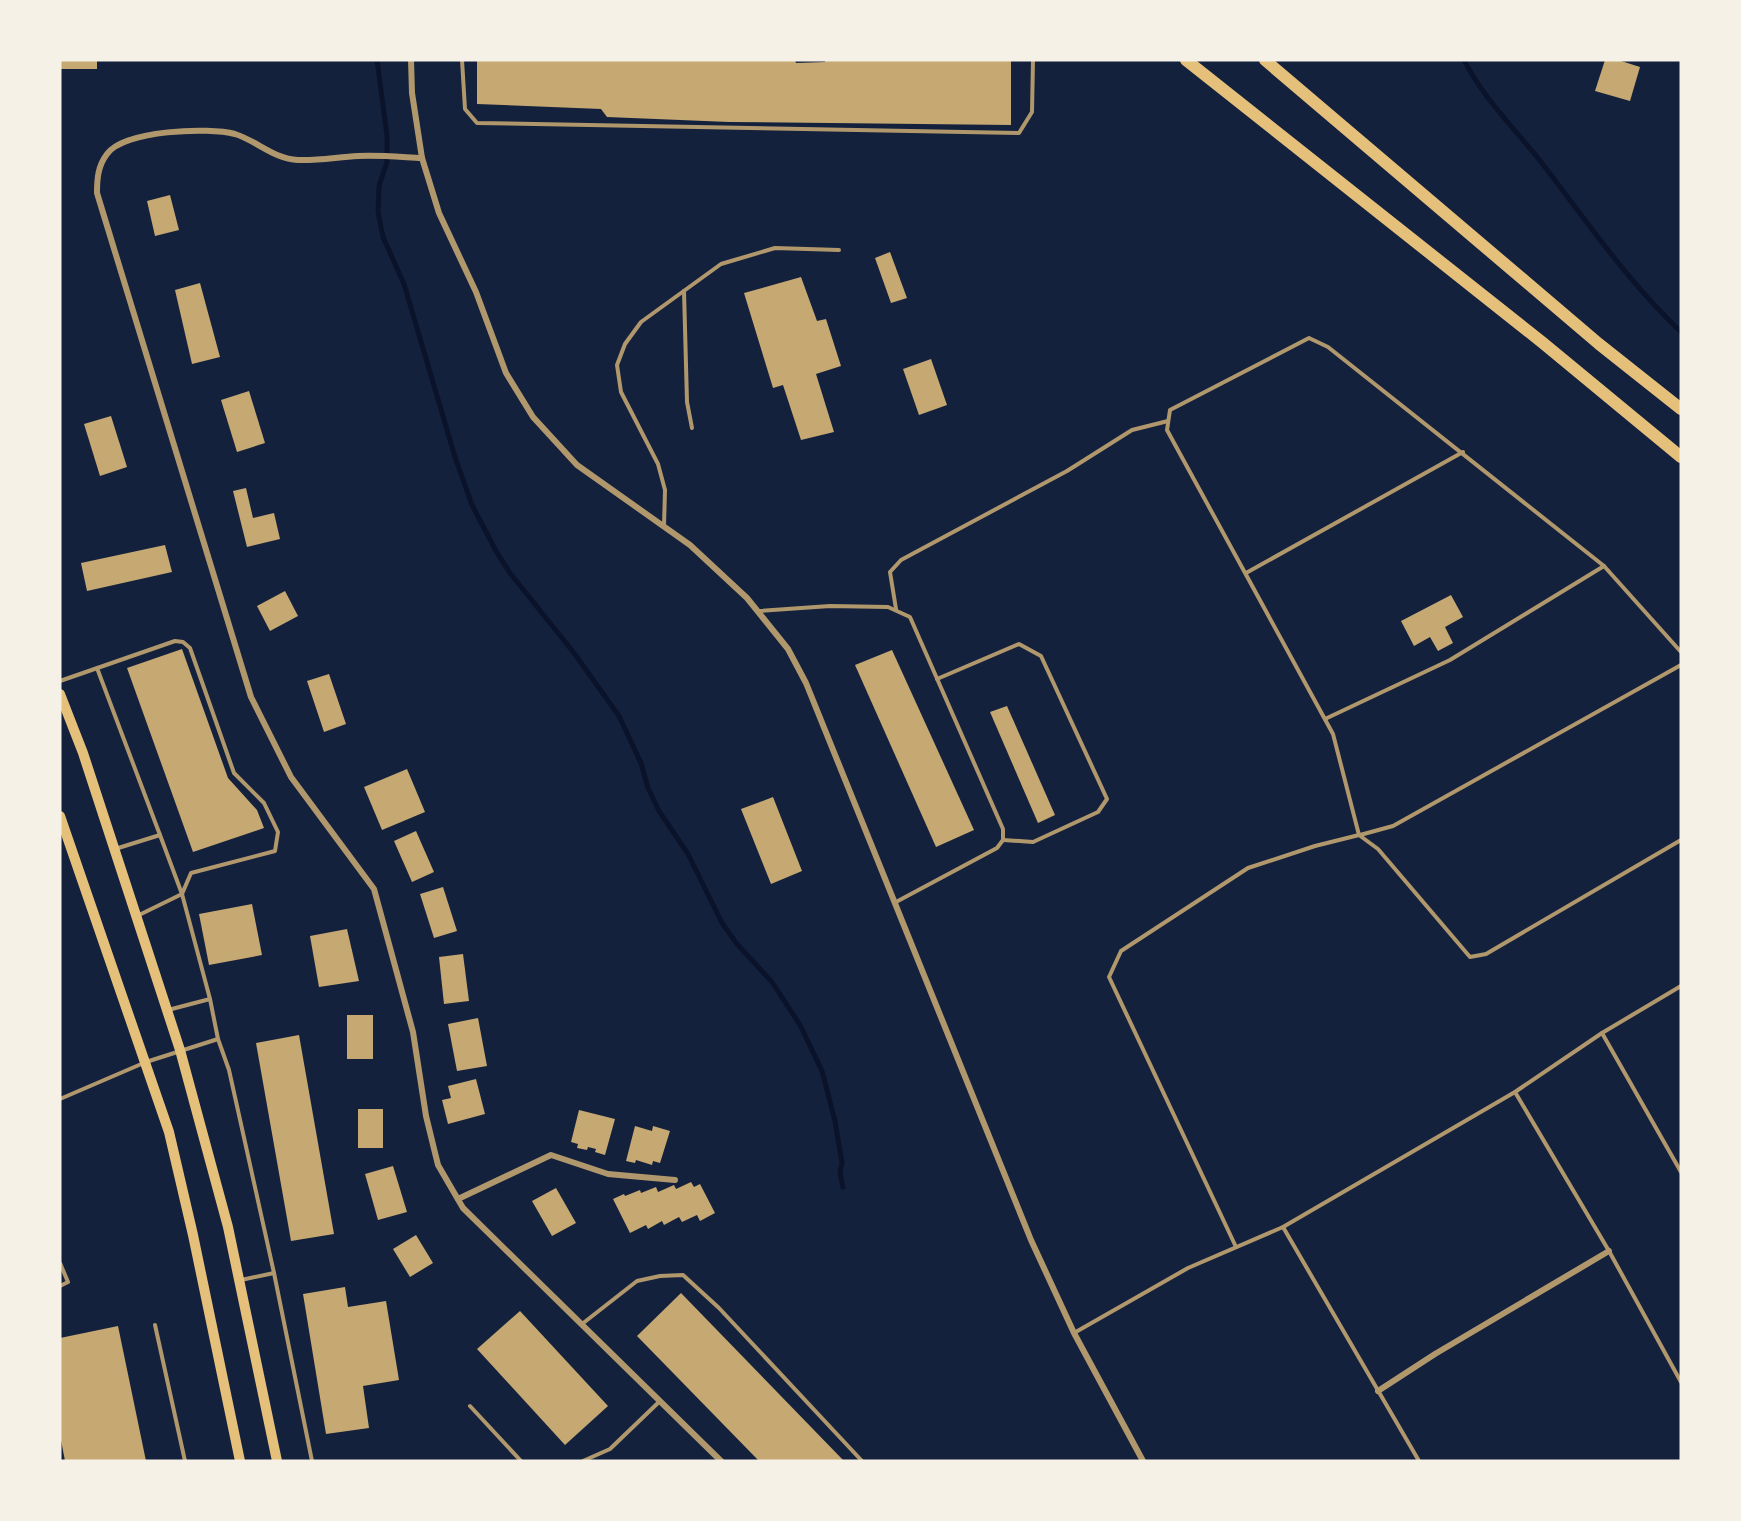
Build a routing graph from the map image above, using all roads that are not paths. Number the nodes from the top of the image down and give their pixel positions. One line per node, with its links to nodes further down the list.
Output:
1 (411, 60): 6 (street)
2 (462, 60): 3 (lane)
3 (1033, 60)
4 (1186, 60): 13 (main road)
5 (1265, 60): 9 (main road)
6 (422, 158): 14 (street); 46 (street)
7 (839, 250): 8 (lane)
8 (684, 291): 11 (lane); 14 (lane)
9 (1681, 409)
10 (1168, 422): 12 (lane); 16 (lane); 17 (lane)
11 (692, 428)
12 (1463, 452): 15 (lane); 16 (lane)
13 (1681, 457)
14 (664, 526): 18 (street)
15 (1604, 566): 19 (lane); 25 (lane)
16 (1246, 573): 25 (lane)
17 (896, 610): 18 (lane); 22 (lane)
18 (758, 611): 33 (street)
19 (1681, 652)
20 (1681, 665): 28 (lane)
21 (97, 668): 23 (lane); 27 (lane); 32 (lane)
22 (937, 679): 29 (lane); 29 (lane)
23 (60, 681)
24 (60, 694): 31 (main road)
25 (1325, 719): 28 (lane)
26 (60, 816): 41 (main road)
27 (160, 835): 31 (lane); 32 (lane)
28 (1359, 835): 30 (lane); 48 (lane)
29 (1003, 840): 33 (lane)
30 (1681, 840)
31 (114, 849): 34 (main road)
32 (182, 894): 34 (lane); 36 (lane)
33 (896, 902): 56 (street)
34 (137, 916): 37 (main road)
35 (1681, 986): 38 (lane)
36 (210, 999): 37 (lane); 39 (lane)
37 (168, 1010): 40 (main road)
38 (1602, 1033): 42 (lane); 44 (lane)
39 (218, 1039): 40 (lane); 51 (lane)
40 (180, 1050): 41 (lane); 52 (main road)
41 (146, 1062): 43 (lane); 63 (main road)
42 (1515, 1092): 47 (lane); 49 (lane)
43 (60, 1099)
44 (1681, 1172)
45 (675, 1180): 46 (street)
46 (458, 1199): 54 (street)
47 (1282, 1227): 48 (lane); 58 (lane)
48 (1236, 1246): 56 (lane)
49 (1609, 1251): 57 (lane); 58 (street)
50 (60, 1263): 53 (lane)
51 (274, 1273): 52 (lane); 65 (lane)
52 (239, 1281): 64 (main road)
53 (60, 1286)
54 (582, 1324): 59 (street); 70 (lane)
55 (155, 1325): 62 (lane)
56 (1074, 1333): 71 (street)
57 (1681, 1382)
58 (1378, 1391): 72 (lane)
59 (660, 1401): 61 (lane); 69 (street)
60 (470, 1406): 66 (lane)
61 (601, 1453): 67 (lane); 68 (lane)
62 (185, 1461)
63 (240, 1461)
64 (277, 1461)
65 (312, 1461)
66 (520, 1461)
67 (583, 1461)
68 (601, 1461)
69 (721, 1461)
70 (862, 1461)
71 (1143, 1461)
72 (1419, 1461)

